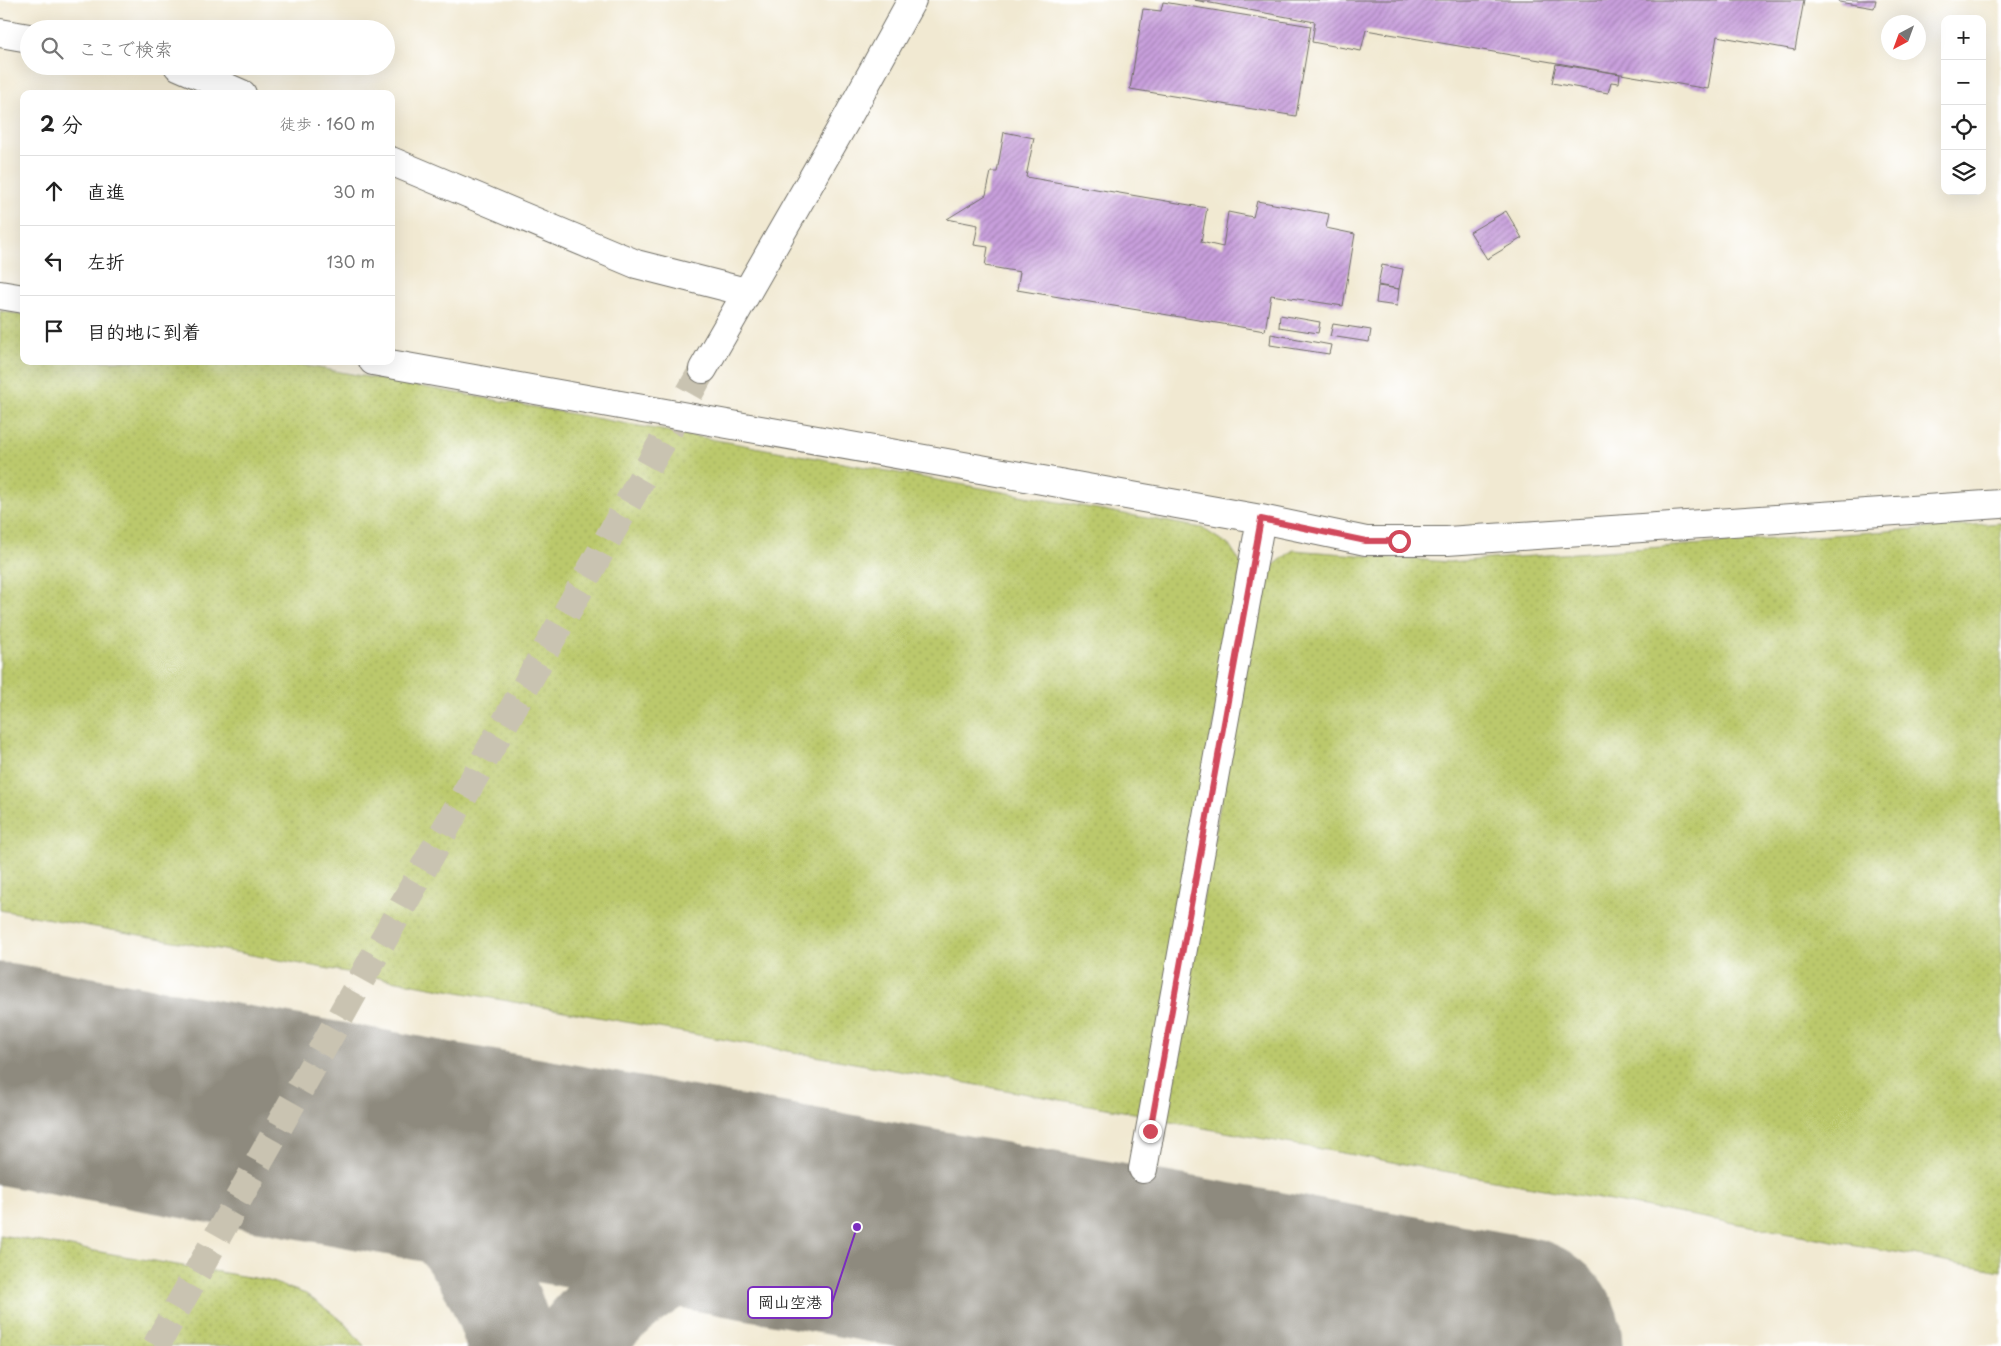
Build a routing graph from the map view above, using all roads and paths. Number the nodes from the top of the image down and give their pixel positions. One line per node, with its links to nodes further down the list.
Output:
1 (912, 0): 7 (street)
2 (0, 33): 3 (street)
3 (20, 36)
4 (199, 75): 5 (street)
5 (233, 90)
6 (395, 163): 7 (street)
7 (746, 292): 11 (street)
8 (0, 295): 9 (street)
9 (20, 298)
10 (395, 365): 13 (street)
11 (702, 369)
12 (2001, 504): 13 (street)
13 (1261, 519): 14 (street)
14 (1143, 1169)

